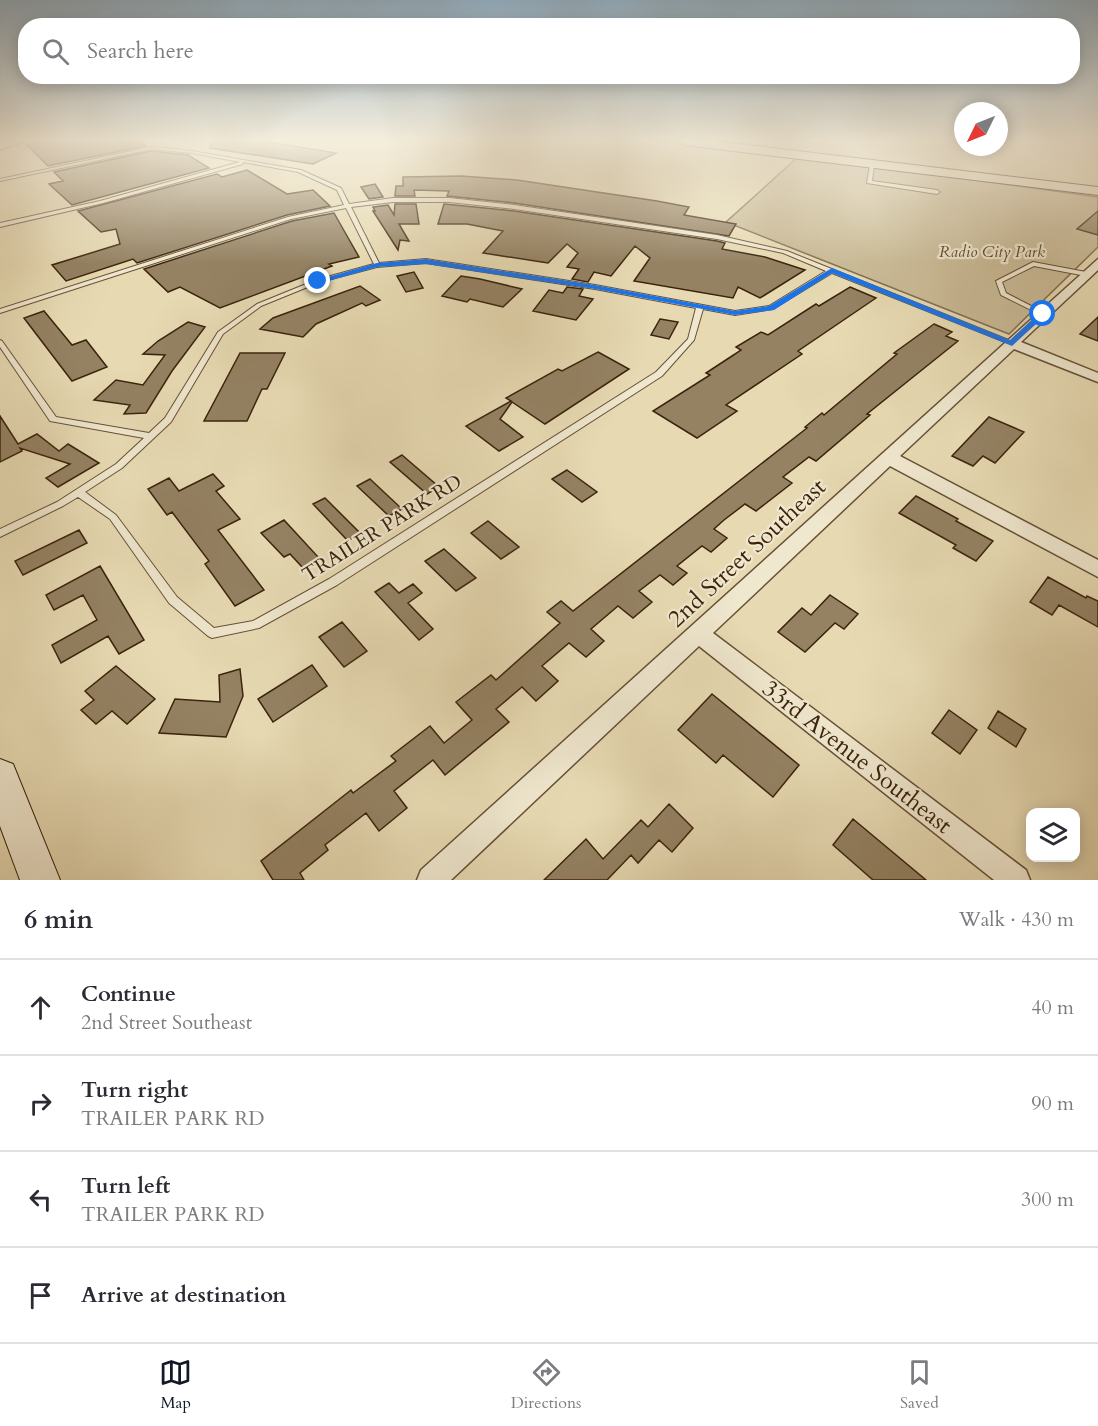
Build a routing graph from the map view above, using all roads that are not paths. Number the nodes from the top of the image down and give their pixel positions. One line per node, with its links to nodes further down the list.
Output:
1 (171, 182): 8 (lane)
2 (327, 182): 7 (lane)
3 (869, 182): 6 (lane)
4 (1020, 182): 5 (street)
5 (1098, 191)
6 (937, 192)
7 (346, 206): 9 (lane); 11 (lane); 13 (lane)
8 (0, 225)
9 (377, 265): 12 (lane); 18 (lane)
10 (1092, 269): 14 (street, 2nd Street Southeast); 14 (lane)
11 (832, 270): 12 (lane); 16 (lane)
12 (700, 306): 20 (lane, TRAILER PARK RD)
13 (0, 311)
14 (1043, 314): 16 (street, 2nd Street Southeast)
15 (0, 342): 18 (lane)
16 (1012, 343): 17 (street); 19 (street, 2nd Street Southeast)
17 (1098, 378)
18 (151, 436): 20 (lane)
19 (888, 457): 22 (street); 23 (street, 2nd Street Southeast)
20 (78, 492): 21 (lane)
21 (0, 533)
22 (1098, 569)
23 (698, 633): 26 (street, 2nd Street Southeast); 27 (street, 33rd Avenue Southeast)
24 (0, 777): 25 (street)
25 (40, 880)
26 (431, 880)
27 (1016, 880)

